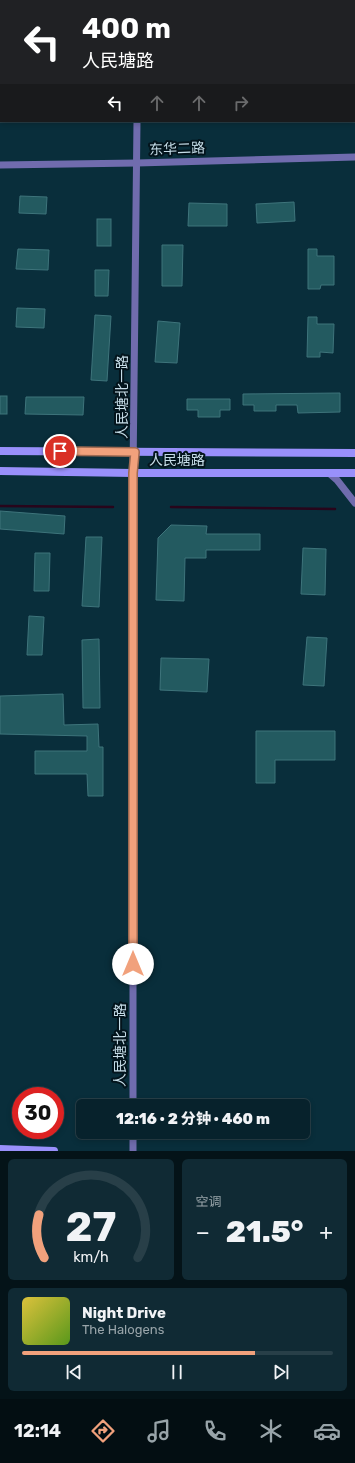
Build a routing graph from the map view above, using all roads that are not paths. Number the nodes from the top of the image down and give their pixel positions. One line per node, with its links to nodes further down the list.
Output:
1 (137, 122): 3 (street, 人民塘北一路)
2 (355, 157): 3 (street, 东华二路)
3 (137, 163): 4 (street, 东华二路); 6 (street, 人民塘北一路)
4 (0, 164)
5 (0, 451): 6 (main road, 人民塘路)
6 (135, 452): 7 (main road, 人民塘路); 9 (street, 人民塘北一路)
7 (355, 453)
8 (0, 470): 9 (main road, 人民塘路)
9 (133, 473): 10 (main road, 人民塘路); 13 (street, 人民塘北一路)
10 (329, 473): 11 (main road, 人民塘路); 12 (street)
11 (355, 473)
12 (355, 503)
13 (133, 1099)
14 (133, 1139): 17 (street)
15 (0, 1149): 16 (main road)
16 (54, 1151)
17 (133, 1151)

